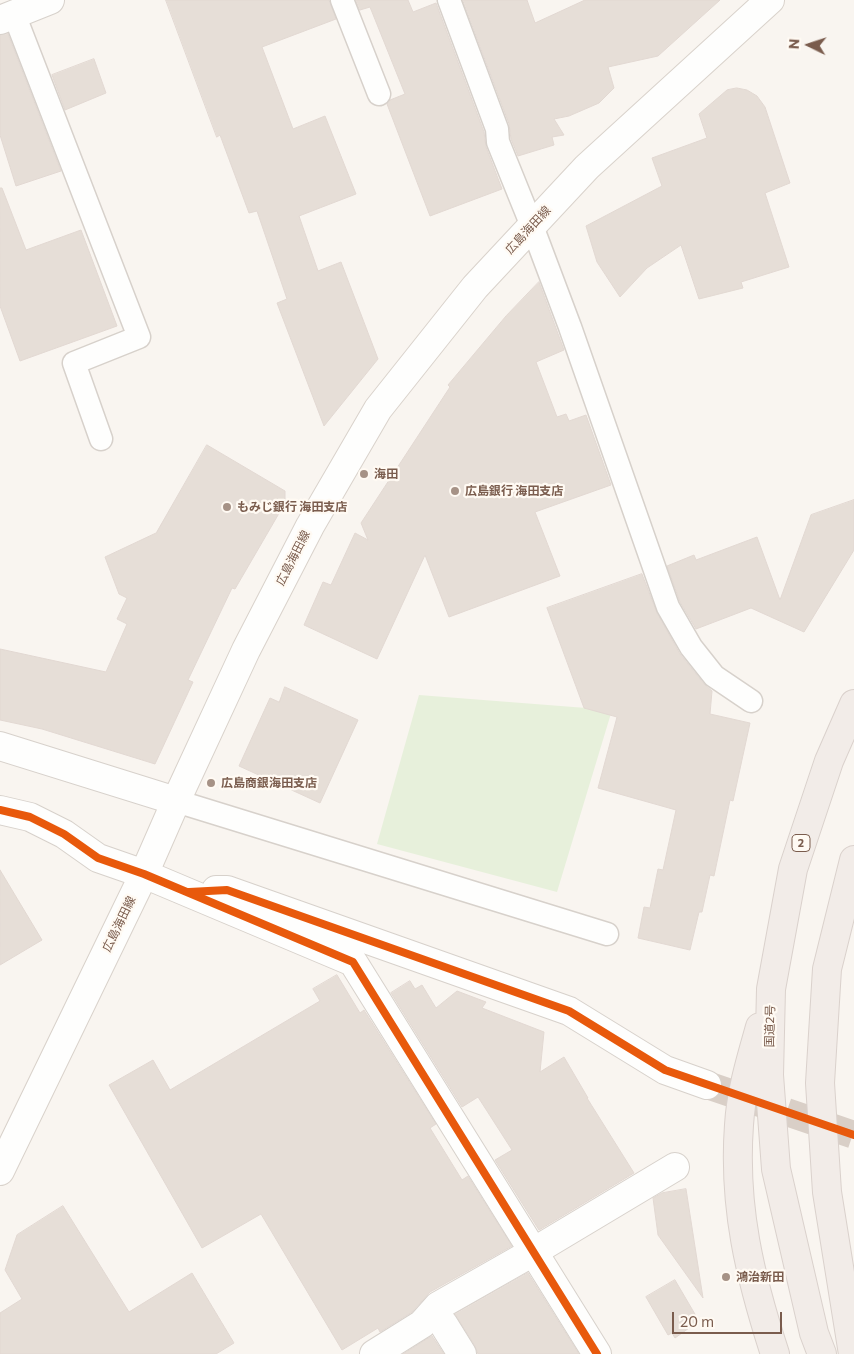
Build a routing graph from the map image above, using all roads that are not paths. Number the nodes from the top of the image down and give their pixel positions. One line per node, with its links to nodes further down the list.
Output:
1 (50, 0): 5 (street)
2 (342, 0): 6 (lane)
3 (449, 0): 7 (lane)
4 (770, 0): 7 (street, 広島海田線)
5 (7, 17): 8 (lane)
6 (379, 94)
7 (532, 226): 9 (lane); 12 (street, 広島海田線)
8 (101, 438)
9 (751, 701)
10 (854, 704): 18 (highway, 国道2号 / 2)
11 (0, 746): 12 (street)
12 (172, 809): 15 (street, 広島海田線); 17 (lane)
13 (0, 810): 15 (street)
14 (854, 860): 29 (highway)
15 (147, 865): 16 (street); 21 (street, 広島海田線)
16 (186, 892): 19 (street); 22 (street)
17 (607, 934)
18 (758, 1073): 27 (highway); 28 (highway)
19 (707, 1085)
20 (675, 1167): 22 (street)
21 (0, 1171)
22 (533, 1252): 23 (street); 26 (street)
23 (434, 1311): 24 (street); 25 (street)
24 (374, 1354)
25 (462, 1354)
26 (597, 1354)
27 (774, 1354)
28 (822, 1354)
29 (853, 1354)

